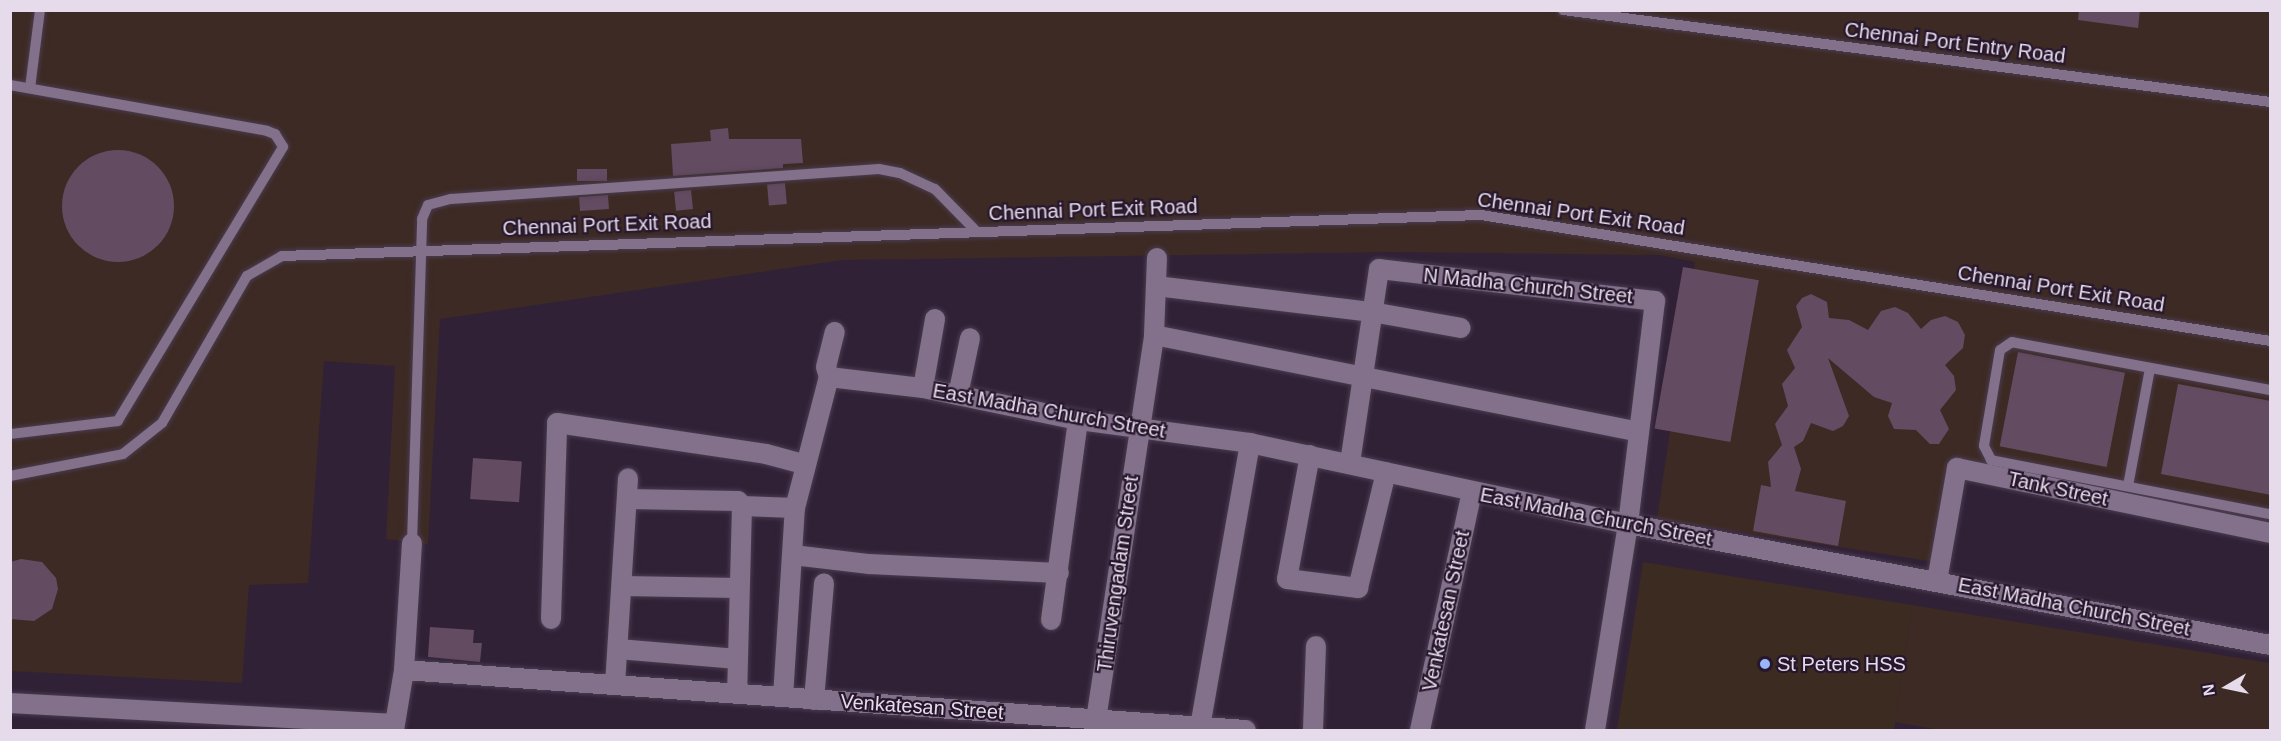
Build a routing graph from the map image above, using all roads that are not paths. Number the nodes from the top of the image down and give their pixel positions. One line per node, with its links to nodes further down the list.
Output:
1 (40, 10): 4 (lane)
2 (1563, 10): 5 (lane, Chennai Port Entry Road)
3 (10, 85): 4 (lane)
4 (30, 88): 26 (lane)
5 (2271, 102)
6 (976, 231): 7 (lane, Chennai Port Exit Road); 7 (lane); 16 (lane, Chennai Port Exit Road)
7 (421, 249): 32 (lane, Chennai Port Exit Road); 42 (lane)
8 (1157, 258): 9 (street, Thiruvengadam Street)
9 (1156, 286): 10 (street); 14 (street, Thiruvengadam Street)
10 (1372, 312): 12 (street); 18 (street, N Madha Church Street); 25 (street, N Madha Church Street)
11 (935, 319): 20 (street, East Madha Church Street)
12 (1461, 328)
13 (835, 332): 19 (street)
14 (1154, 335): 18 (street); 24 (street, Thiruvengadam Street)
15 (970, 338): 22 (street)
16 (2271, 341)
17 (2150, 368): 21 (lane); 34 (lane); 34 (lane)
18 (1362, 374): 25 (street); 29 (street, N Madha Church Street)
19 (829, 377): 20 (street, East Madha Church Street); 30 (street)
20 (922, 388): 22 (street, East Madha Church Street)
21 (2271, 390)
22 (957, 395): 23 (street, East Madha Church Street)
23 (1078, 420): 24 (street, East Madha Church Street); 44 (street)
24 (1139, 429): 27 (street, East Madha Church Street); 61 (street, Thiruvengadam Street)
25 (1638, 432): 40 (street, N Madha Church Street)
26 (10, 434)
27 (1250, 442): 28 (street, East Madha Church Street); 63 (street)
28 (1310, 455): 29 (street, East Madha Church Street); 31 (street)
29 (1350, 463): 31 (street, East Madha Church Street)
30 (803, 464): 38 (street); 49 (street)
31 (1386, 472): 35 (street, East Madha Church Street)
32 (10, 476)
33 (628, 478): 36 (street)
34 (2128, 486): 39 (lane)
35 (1472, 492): 40 (street, East Madha Church Street); 66 (street, Venkatesan Street)
36 (627, 499): 37 (street); 47 (street)
37 (742, 506): 38 (street); 48 (street)
38 (795, 508): 43 (street)
39 (2271, 514)
40 (1628, 524): 45 (street, East Madha Church Street); 67 (street, N Madha Church Street)
41 (2271, 533): 45 (street, Tank Street)
42 (412, 543): 55 (street)
43 (793, 555): 44 (street); 58 (street)
44 (1059, 573): 50 (street)
45 (1937, 581): 52 (street, East Madha Church Street)
46 (824, 583): 59 (street, Venkatesan Street)
47 (622, 586): 48 (street); 53 (street)
48 (738, 588): 54 (street)
49 (551, 619)
50 (1051, 620)
51 (1316, 645): 65 (street)
52 (2271, 645)
53 (618, 648): 54 (street); 56 (street)
54 (738, 659): 57 (street)
55 (404, 670): 56 (street, Venkatesan Street); 62 (street)
56 (615, 685): 57 (street, Venkatesan Street)
57 (737, 694): 58 (street, Venkatesan Street)
58 (783, 697): 59 (street, Venkatesan Street)
59 (814, 700): 61 (street, Venkatesan Street)
60 (10, 702): 62 (street)
61 (1096, 720): 63 (street, Venkatesan Street)
62 (394, 727)
63 (1200, 727): 64 (street, Venkatesan Street)
64 (1246, 730)
65 (1313, 730)
66 (1420, 730)
67 (1595, 730)

